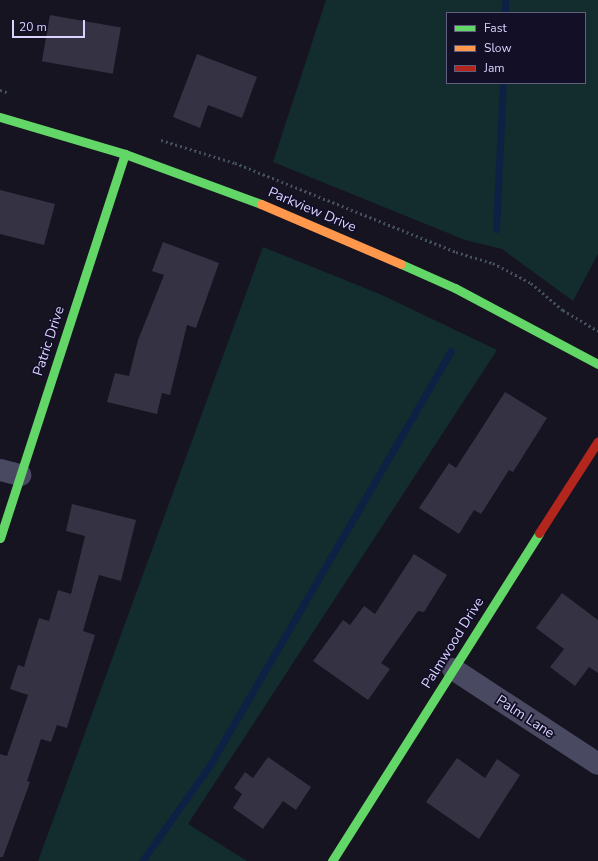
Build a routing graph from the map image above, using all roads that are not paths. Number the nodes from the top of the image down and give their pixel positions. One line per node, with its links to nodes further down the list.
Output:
1 (0, 117): 2 (street, Parkview Drive)
2 (125, 154): 3 (street, Parkview Drive); 5 (street, Patric Drive)
3 (598, 364)
4 (598, 441): 7 (street, Palmwood Drive)
5 (10, 472): 6 (street, Patric Drive)
6 (0, 538)
7 (453, 670): 8 (street, Palm Lane); 9 (street, Palmwood Drive)
8 (598, 764)
9 (332, 861)

